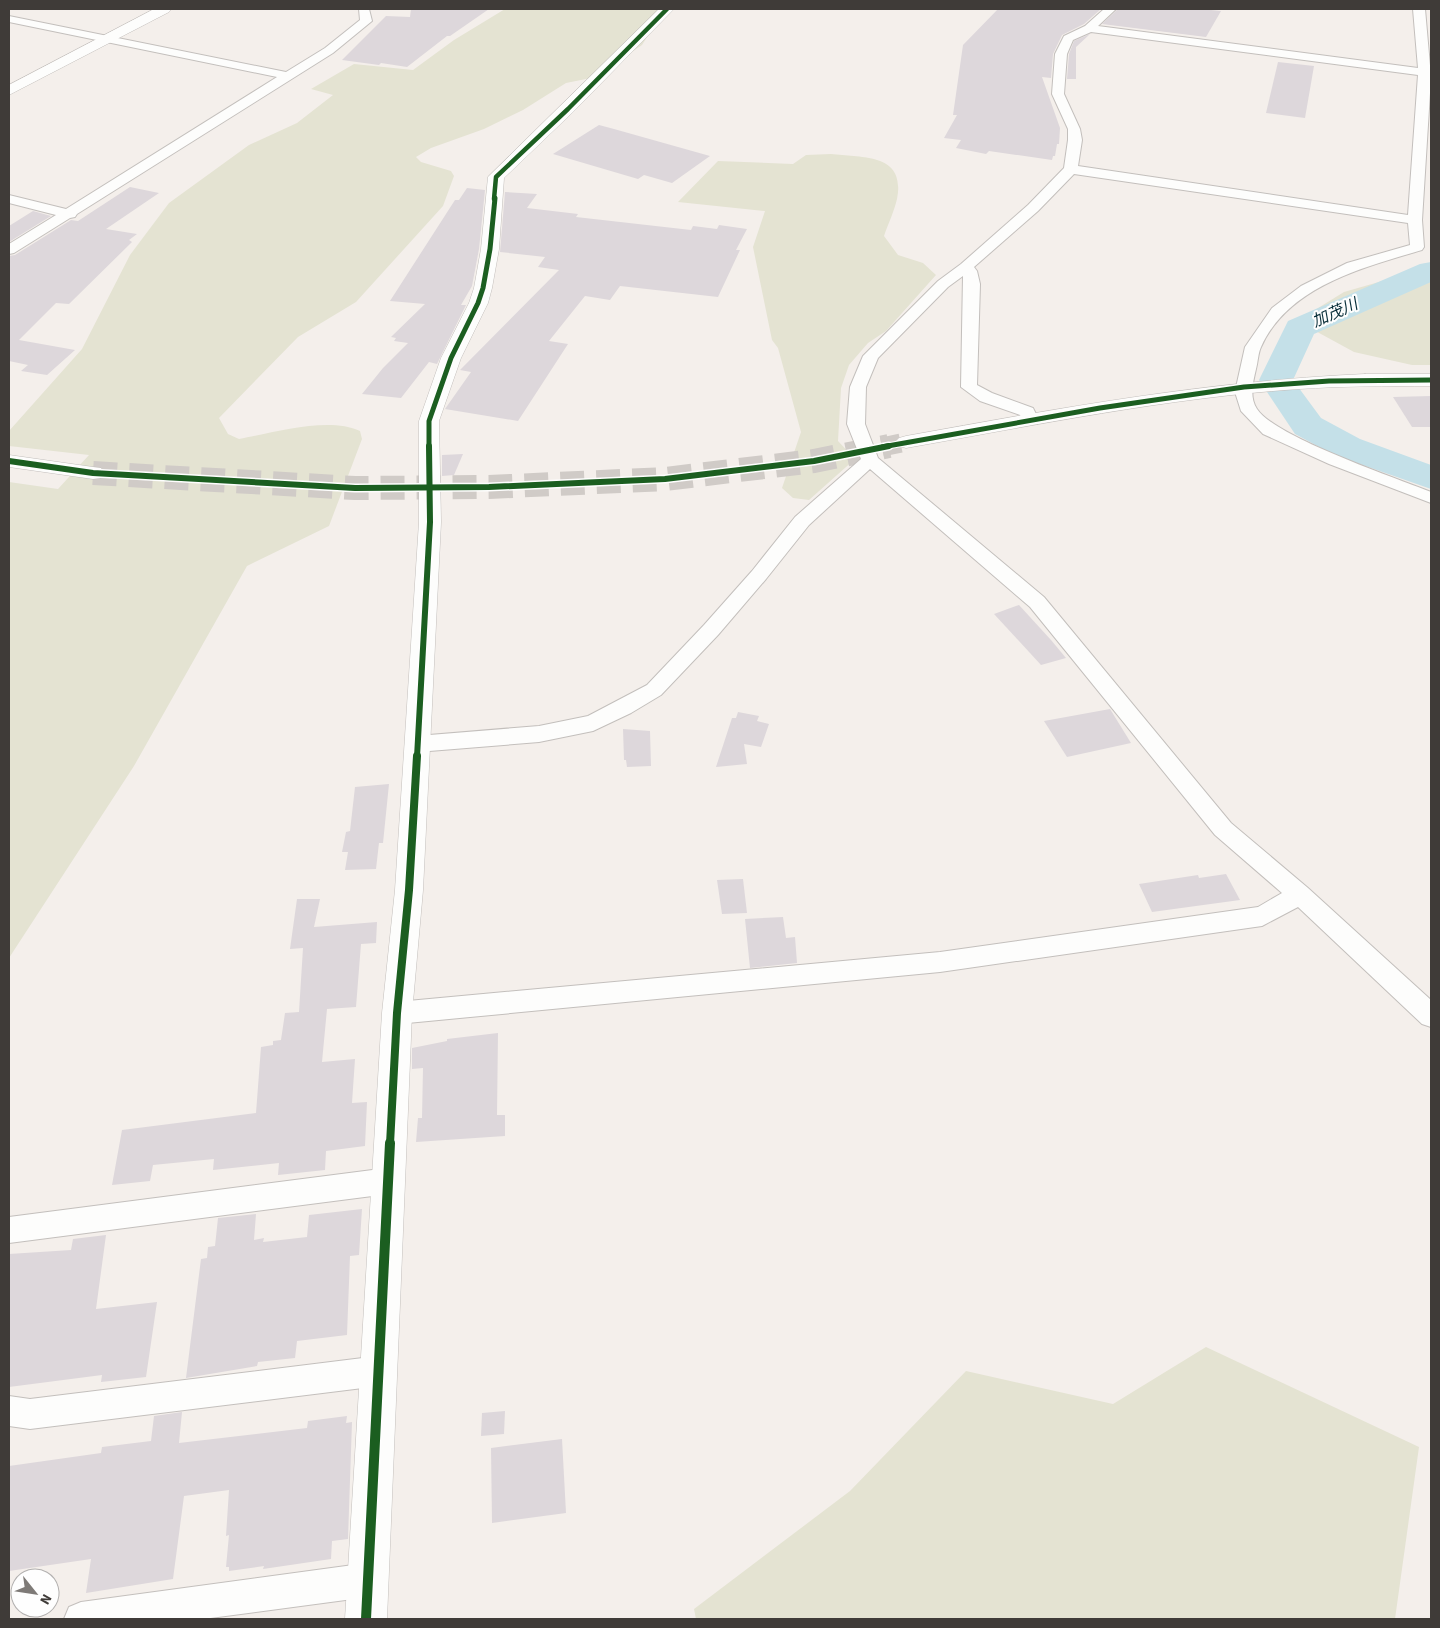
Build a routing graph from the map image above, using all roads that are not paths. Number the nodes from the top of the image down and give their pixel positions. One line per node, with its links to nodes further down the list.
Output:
1 (164, 9): 8 (street)
2 (364, 9): 10 (street)
3 (667, 9): 26 (street)
4 (1110, 9): 7 (street)
5 (1419, 9): 9 (street)
6 (9, 19): 8 (street)
7 (1089, 28): 9 (street); 12 (street)
8 (104, 40): 10 (street); 11 (street)
9 (1428, 72): 15 (street)
10 (288, 76): 14 (street)
11 (9, 91)
12 (1071, 169): 15 (street); 17 (street)
13 (9, 199): 14 (street)
14 (70, 214): 16 (street)
15 (1415, 220): 19 (street)
16 (9, 250)
17 (965, 268): 20 (street); 22 (street)
18 (1431, 380): 19 (street)
19 (1245, 387): 20 (street); 25 (street)
20 (1031, 420): 21 (street)
21 (906, 442)
22 (870, 460): 26 (street); 27 (street)
23 (9, 461): 24 (street)
24 (93, 473)
25 (1431, 498)
26 (417, 744): 28 (street)
27 (1300, 895): 28 (street); 29 (street)
28 (397, 1013): 30 (street)
29 (1431, 1016)
30 (388, 1181): 31 (street); 32 (street)
31 (9, 1230)
32 (379, 1371): 33 (street); 34 (street)
33 (9, 1411)
34 (368, 1580): 35 (street); 36 (street)
35 (81, 1619)
36 (366, 1619)

